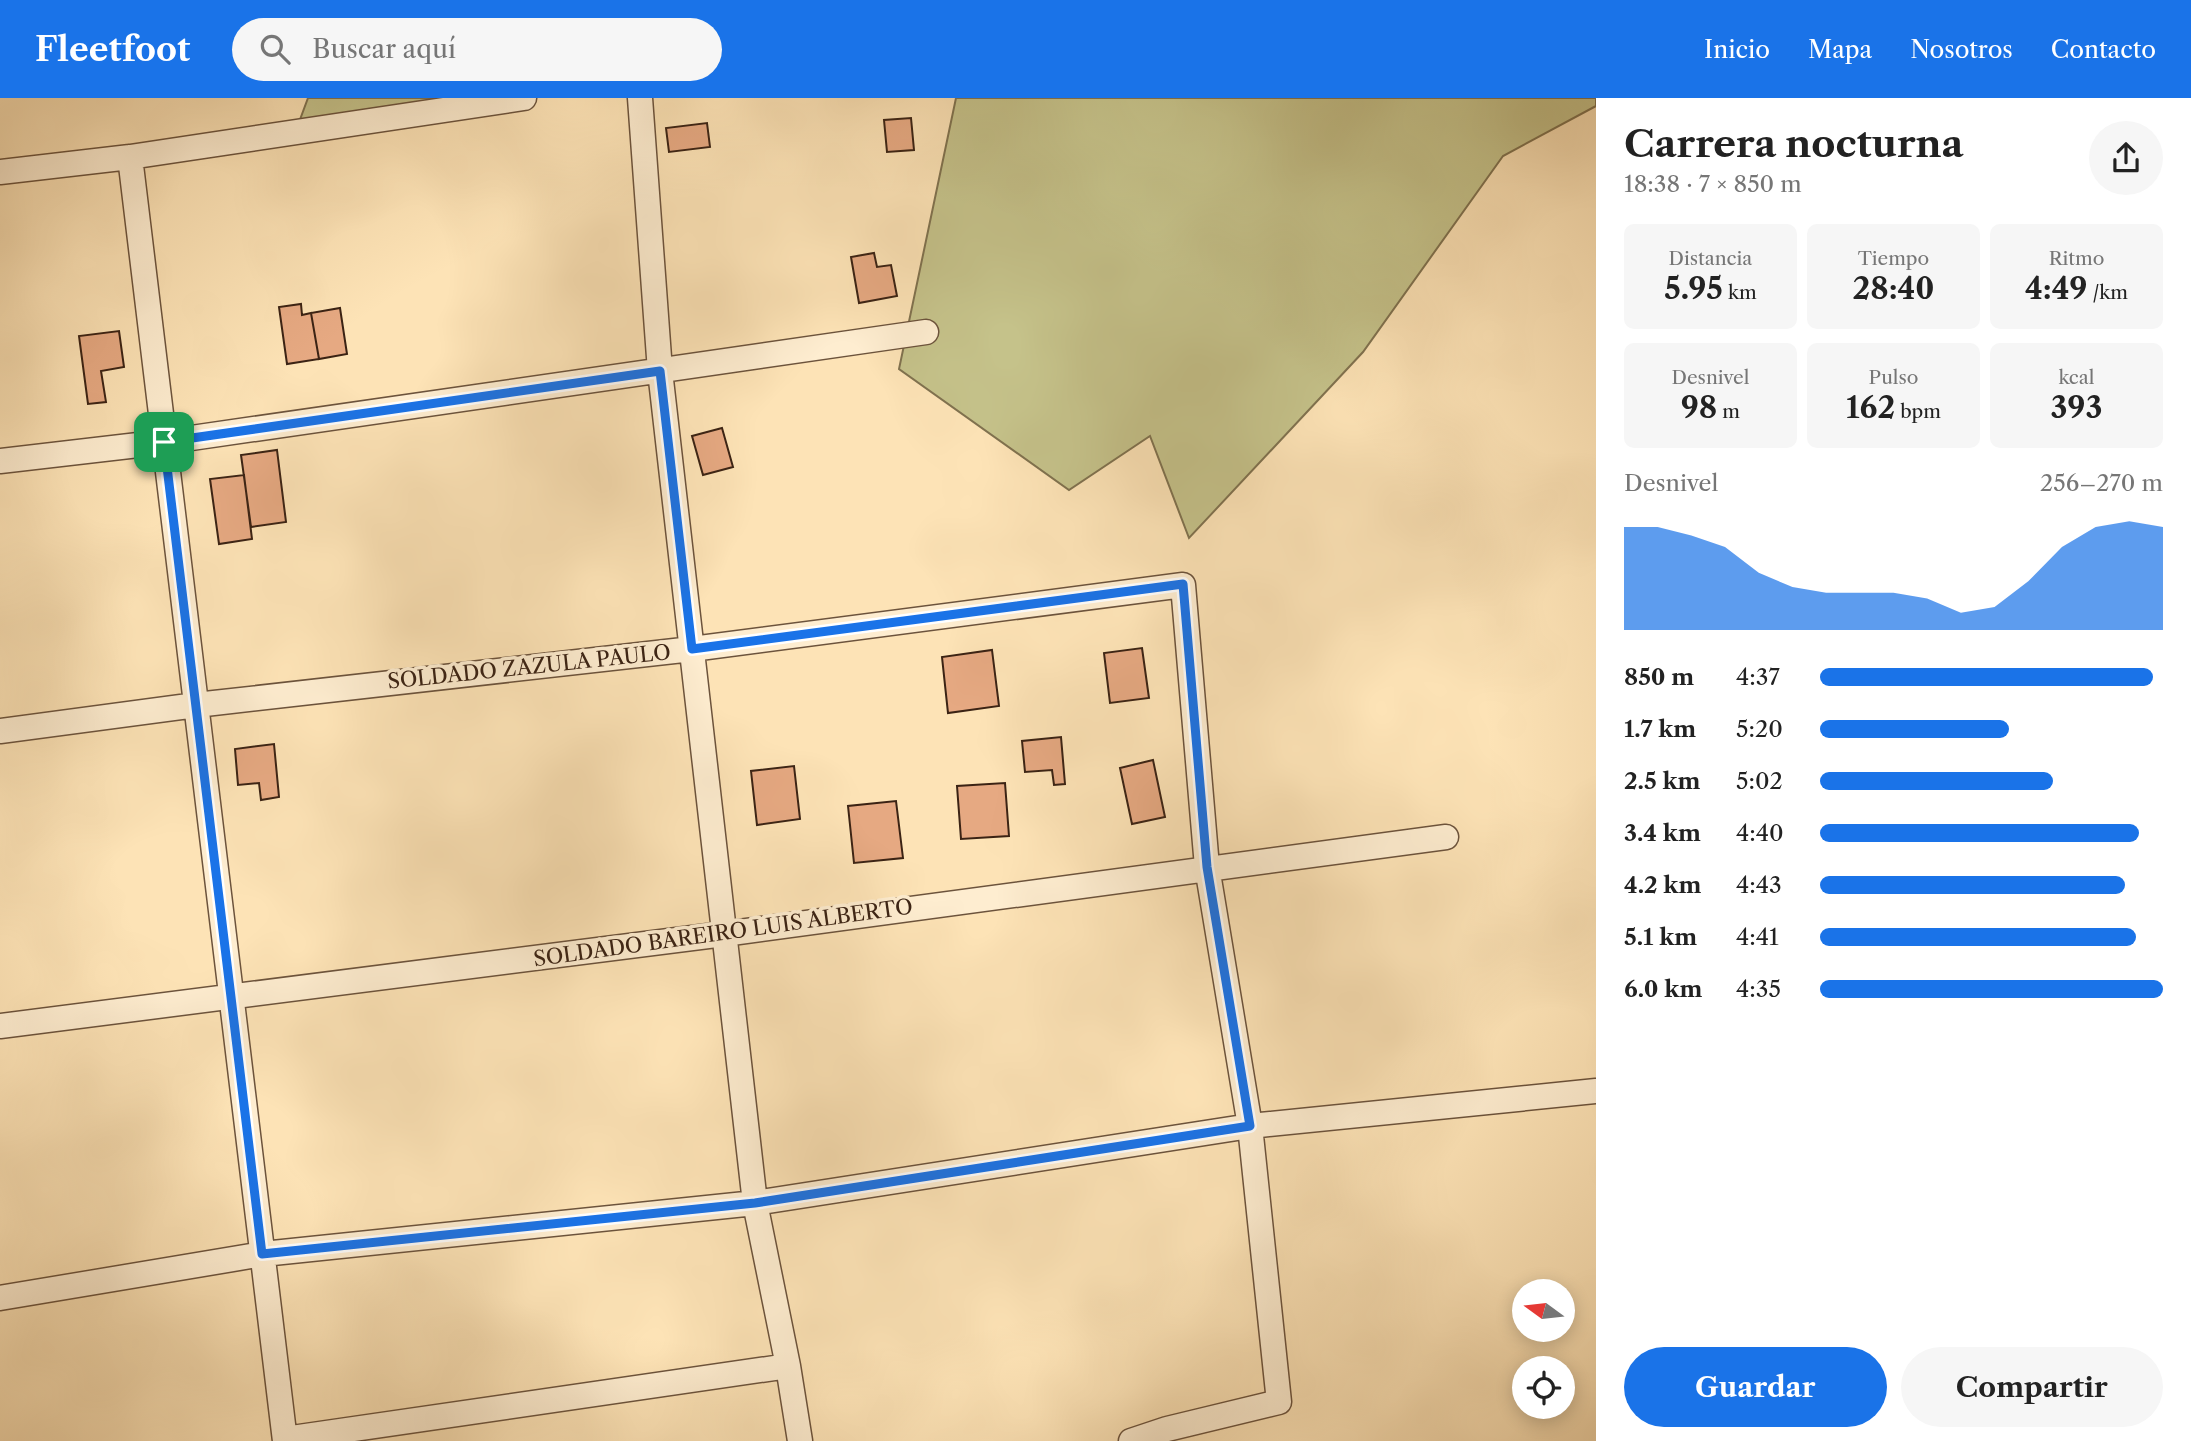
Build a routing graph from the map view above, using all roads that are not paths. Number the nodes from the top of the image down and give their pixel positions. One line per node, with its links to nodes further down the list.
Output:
1 (524, 98): 3 (street)
2 (640, 98): 6 (street)
3 (130, 158): 4 (street); 7 (street)
4 (0, 172)
5 (926, 332): 6 (street)
6 (660, 371): 7 (street); 9 (street)
7 (164, 442): 8 (street); 10 (street)
8 (0, 461)
9 (692, 649): 10 (street, SOLDADO ZAZULA PAULO); 13 (street, SOLDADO ZAZULA PAULO); 14 (street)
10 (196, 705): 11 (street, SOLDADO ZAZULA PAULO); 15 (street)
11 (0, 731)
12 (1446, 837): 13 (street, SOLDADO BAREIRO LUIS ALBERTO)
13 (1207, 867): 14 (street, SOLDADO BAREIRO LUIS ALBERTO); 18 (street)
14 (724, 934): 15 (street, SOLDADO BAREIRO LUIS ALBERTO); 19 (street)
15 (232, 996): 16 (street, SOLDADO BAREIRO LUIS ALBERTO); 20 (street)
16 (0, 1026)
17 (1596, 1091): 18 (street)
18 (1250, 1126): 19 (street); 25 (street)
19 (755, 1203): 20 (street); 22 (street)
20 (262, 1254): 21 (street); 23 (street)
21 (0, 1298)
22 (788, 1366): 23 (street); 24 (street)
23 (285, 1440)
24 (800, 1441)
25 (1131, 1441)

